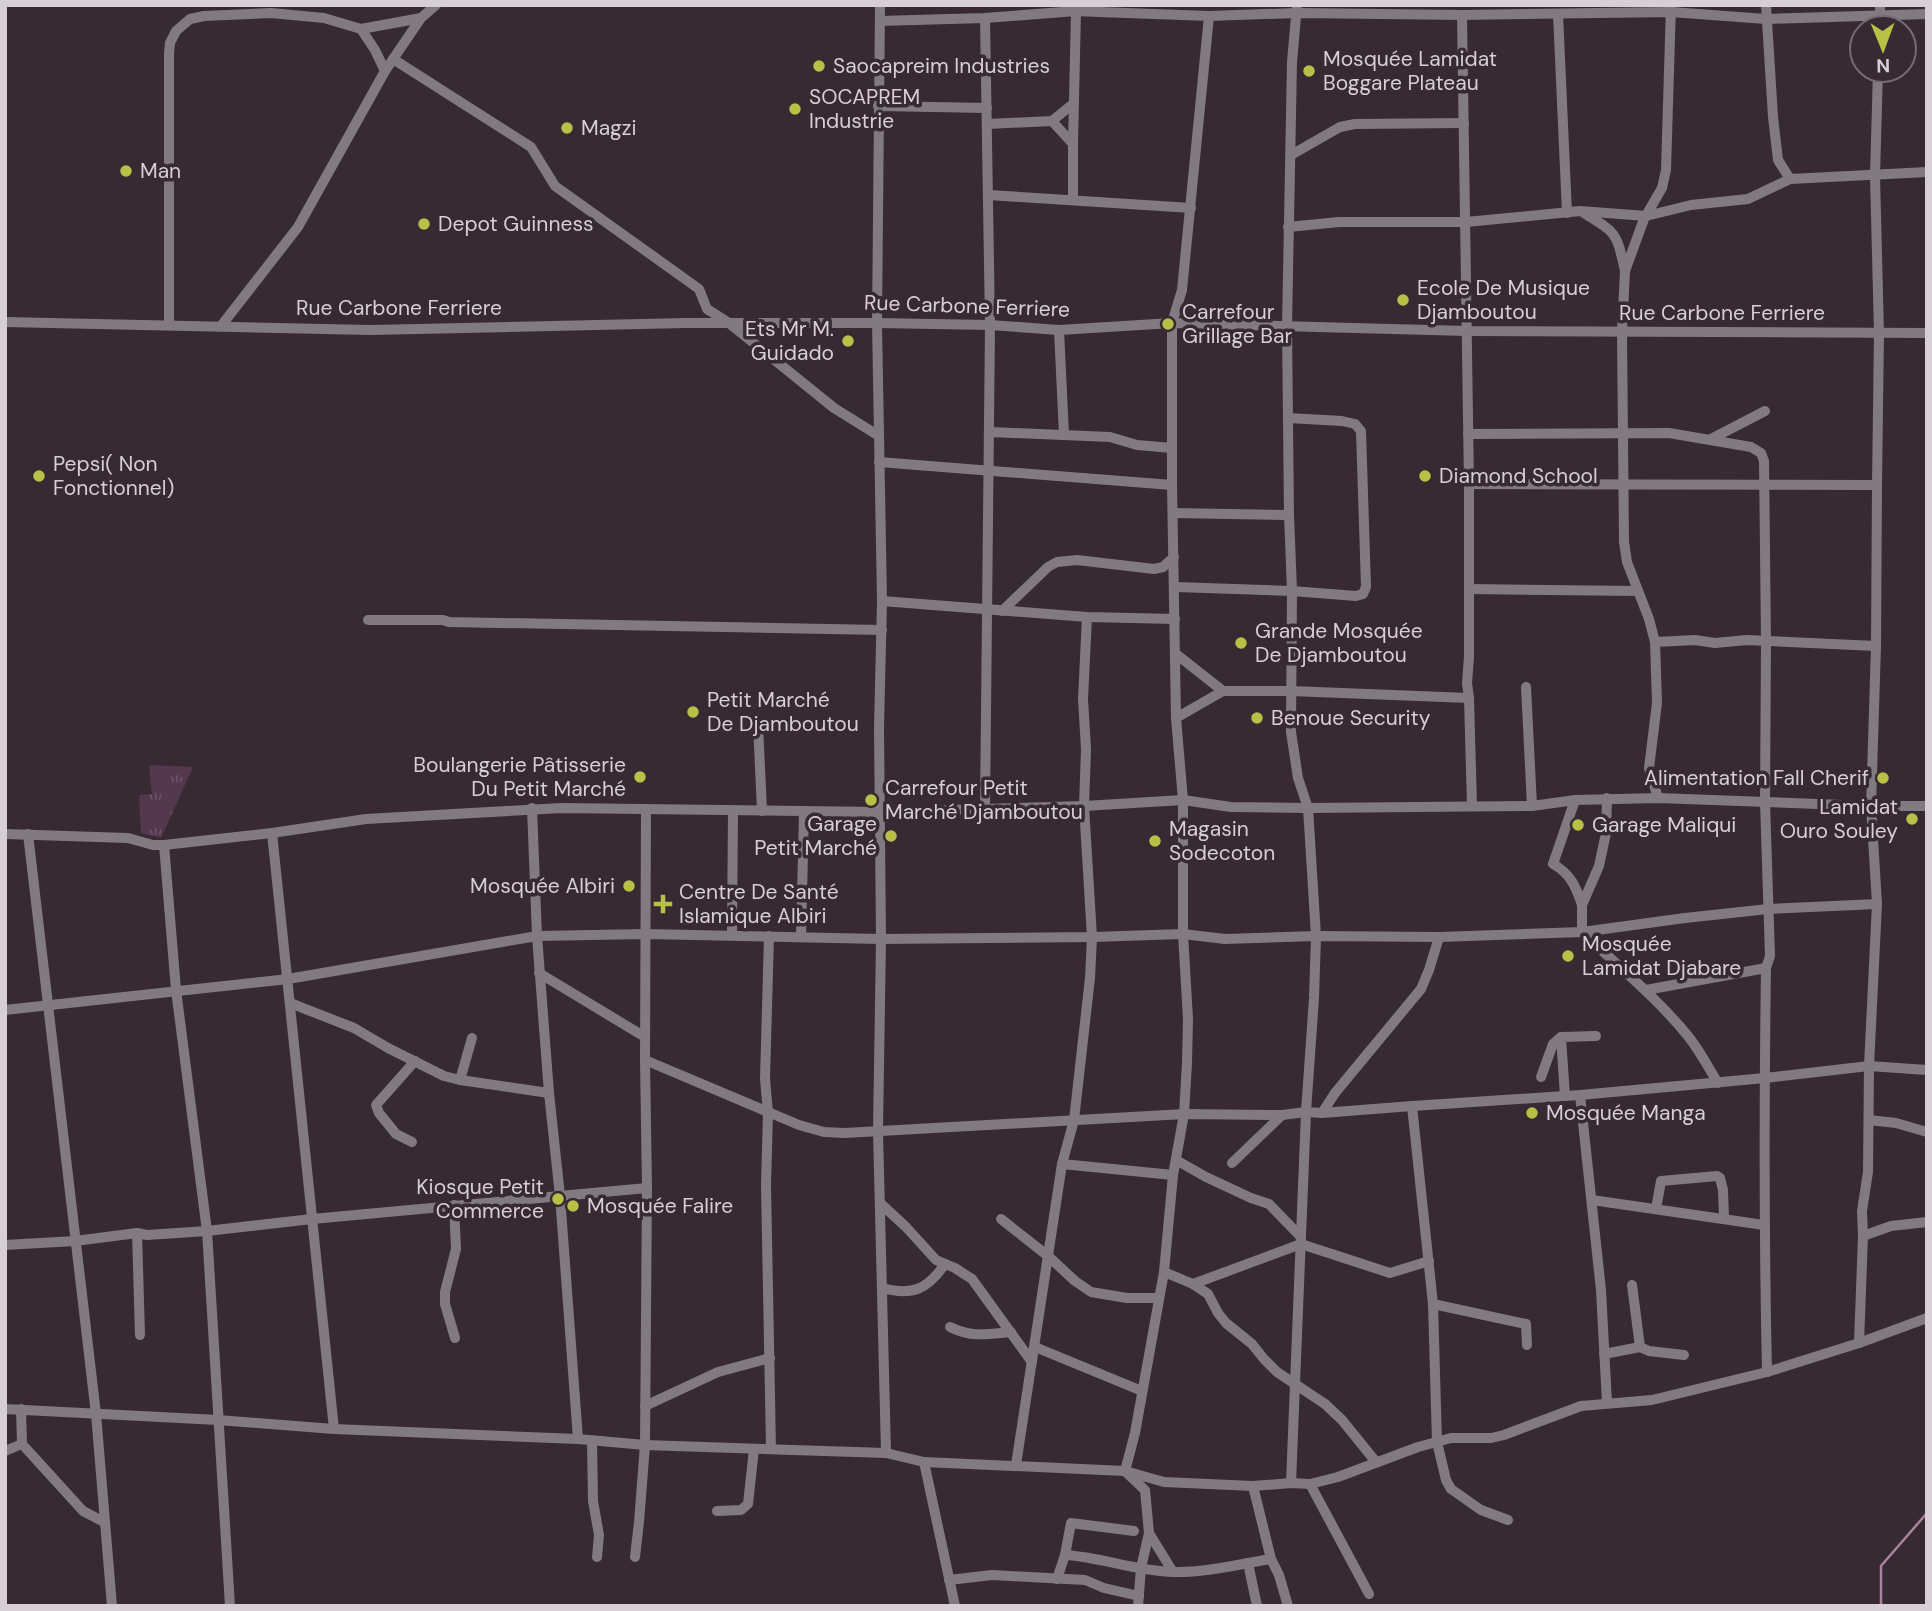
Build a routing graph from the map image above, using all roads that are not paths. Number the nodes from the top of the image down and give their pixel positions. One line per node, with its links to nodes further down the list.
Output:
1 (436, 5): 14 (street)
2 (880, 5): 17 (street)
3 (1766, 5): 16 (street)
4 (1098, 9): 9 (street); 13 (street)
5 (1297, 9): 12 (street); 13 (street); 29 (street)
6 (1574, 9): 7 (street); 10 (street)
7 (1671, 9): 16 (street); 38 (street)
8 (1880, 10): 11 (street); 16 (street)
9 (1076, 11): 15 (street); 22 (street)
10 (1558, 14): 12 (street); 37 (street)
11 (1927, 14)
12 (1462, 15): 26 (street)
13 (1209, 16): 35 (street)
14 (421, 18): 18 (street); 19 (street)
15 (985, 18): 17 (street); 24 (street)
16 (1766, 19): 32 (street)
17 (880, 21): 23 (street)
18 (361, 29): 20 (street); 46 (street)
19 (393, 59): 20 (street); 43 (street)
20 (385, 72): 48 (street)
21 (1878, 84): 31 (street)
22 (1074, 103): 25 (street); 28 (street)
23 (878, 106): 24 (street); 44 (street)
24 (987, 108): 27 (street)
25 (1052, 121): 27 (street); 28 (street)
26 (1464, 123): 29 (street); 39 (street)
27 (987, 124): 33 (street)
28 (1073, 144): 34 (street)
29 (1291, 155): 40 (street)
30 (1927, 172): 31 (street)
31 (1875, 176): 32 (street); 53 (street)
32 (1790, 179): 38 (street)
33 (989, 195): 34 (street); 47 (street)
34 (1073, 200): 35 (street)
35 (1191, 208): 45 (street)
36 (1580, 211): 37 (street); 38 (street); 41 (street)
37 (1567, 213): 39 (street)
38 (1646, 216): 41 (street)
39 (1466, 222): 40 (street); 51 (street)
40 (1288, 227): 49 (street)
41 (1625, 271): 52 (street)
42 (5, 322): 46 (street, Rue Carbone Ferriere)
43 (729, 323): 44 (street, Rue Carbone Ferriere); 48 (street, Rue Carbone Ferriere); 61 (street)
44 (877, 323): 47 (street, Rue Carbone Ferriere); 61 (street)
45 (1172, 323): 49 (street, Rue Carbone Ferriere); 50 (street, Rue Carbone Ferriere); 63 (street)
46 (169, 324): 48 (street, Rue Carbone Ferriere)
47 (990, 325): 50 (street, Rue Carbone Ferriere); 57 (street)
48 (221, 326)
49 (1287, 327): 51 (street, Rue Carbone Ferriere); 56 (street)
50 (1059, 330): 60 (street)
51 (1467, 331): 52 (street, Rue Carbone Ferriere); 59 (street)
52 (1622, 332): 53 (street, Rue Carbone Ferriere); 58 (street)
53 (1879, 333): 54 (street, Rue Carbone Ferriere); 70 (street)
54 (1927, 333)
55 (1765, 411): 62 (street)
56 (1288, 418): 72 (street); 76 (street)
57 (990, 432): 60 (street); 65 (street)
58 (1623, 433): 59 (street); 62 (street); 69 (street)
59 (1468, 434): 66 (street)
60 (1064, 435): 63 (street)
61 (879, 436): 64 (street)
62 (1710, 439): 67 (street)
63 (1172, 448): 68 (street)
64 (879, 462): 65 (street); 78 (street)
65 (989, 471): 68 (street); 79 (street)
66 (1469, 484): 69 (street); 75 (street)
67 (1765, 484): 69 (street); 70 (street); 86 (street)
68 (1172, 485): 71 (street)
69 (1624, 485): 77 (street)
70 (1877, 485): 87 (street)
71 (1173, 513): 72 (street); 73 (street)
72 (1289, 516): 76 (street)
73 (1174, 557): 74 (street); 80 (street)
74 (1175, 587): 76 (street); 82 (street)
75 (1469, 589): 77 (street); 92 (street)
76 (1292, 591): 91 (street)
77 (1638, 591): 85 (street)
78 (882, 601): 79 (street); 84 (street)
79 (988, 610): 80 (street); 109 (street)
80 (1002, 611): 81 (street)
81 (1087, 617): 82 (street); 100 (street)
82 (1175, 619): 88 (street)
83 (368, 620): 84 (street)
84 (882, 630): 112 (street)
85 (1655, 642): 86 (street); 96 (street)
86 (1766, 642): 87 (street); 99 (street)
87 (1875, 646): 103 (street)
88 (1176, 654): 90 (street); 93 (street)
89 (1526, 687): 102 (street)
90 (1223, 691): 91 (street); 93 (street)
91 (1291, 691): 92 (street); 106 (street)
92 (1469, 698): 101 (street)
93 (1176, 718): 97 (street)
94 (758, 724): 110 (street)
95 (1607, 798): 96 (street); 98 (street); 118 (street)
96 (1658, 798): 99 (street)
97 (1183, 800): 100 (street); 106 (street); 122 (street)
98 (1575, 800): 102 (street); 118 (street)
99 (1765, 803): 103 (street); 119 (street)
100 (1084, 806): 109 (street); 128 (street)
101 (1472, 806): 102 (street); 106 (street)
102 (1532, 806)
103 (1871, 806): 104 (street); 117 (street)
104 (1927, 806)
105 (532, 808): 107 (street); 113 (street); 124 (street)
106 (1308, 808): 126 (street)
107 (646, 809): 108 (street); 121 (street)
108 (733, 810): 110 (street); 123 (street)
109 (985, 810): 112 (street)
110 (762, 811): 111 (street)
111 (804, 811): 112 (street); 127 (street)
112 (880, 812): 130 (street)
113 (272, 833): 116 (street); 133 (street)
114 (5, 834): 115 (street)
115 (28, 834): 116 (street); 137 (street)
116 (164, 845): 134 (street)
117 (1877, 904): 119 (street); 145 (street)
118 (1582, 905): 120 (street)
119 (1768, 909): 120 (street); 131 (street)
120 (1582, 932): 129 (street); 135 (street)
121 (646, 934): 123 (street); 124 (street); 140 (street)
122 (1182, 934): 126 (street); 128 (street); 157 (street)
123 (732, 935): 125 (street)
124 (537, 936): 132 (street); 133 (street)
125 (769, 936): 127 (street); 156 (street)
126 (1315, 936): 129 (street); 155 (street)
127 (801, 937): 130 (street)
128 (1092, 937): 130 (street); 160 (street)
129 (1440, 937): 158 (street)
130 (881, 939): 162 (street)
131 (1766, 968): 135 (street); 148 (street)
132 (539, 973): 140 (street); 151 (street)
133 (288, 979): 134 (street); 136 (street)
134 (176, 990): 137 (street); 180 (street)
135 (1646, 990): 150 (street)
136 (290, 1003): 144 (street); 176 (street)
137 (49, 1006): 138 (street); 184 (street)
138 (5, 1010)
139 (1596, 1036): 141 (street)
140 (645, 1037): 143 (street)
141 (1561, 1037): 147 (street); 152 (street)
142 (472, 1038): 149 (street)
143 (645, 1060): 156 (street); 169 (street)
144 (415, 1061): 149 (street); 164 (street)
145 (1869, 1066): 146 (street); 148 (street); 161 (street)
146 (1927, 1070)
147 (1541, 1077)
148 (1765, 1078): 150 (street); 179 (street)
149 (460, 1080): 151 (street)
150 (1718, 1083): 153 (street)
151 (549, 1093): 170 (street)
152 (1565, 1096): 153 (street); 154 (street)
153 (1580, 1096): 171 (street)
154 (1412, 1106): 158 (street); 187 (street)
155 (1306, 1112): 158 (street); 159 (street); 183 (street)
156 (768, 1113): 162 (street); 206 (street)
157 (1184, 1114): 159 (street); 160 (street); 165 (street)
158 (1322, 1114)
159 (1282, 1115): 166 (street)
160 (1074, 1120): 162 (street); 167 (street)
161 (1869, 1120): 163 (street); 182 (street)
162 (878, 1131): 172 (street)
163 (1927, 1132)
164 (412, 1142)
165 (1177, 1160): 168 (street); 183 (street)
166 (1232, 1163)
167 (1062, 1164): 168 (street); 186 (street)
168 (1173, 1175): 189 (street)
169 (647, 1188): 170 (street); 212 (street)
170 (560, 1196): 173 (street); 218 (street)
171 (1592, 1200): 174 (street); 204 (street)
172 (880, 1203): 188 (street); 192 (street)
173 (454, 1205): 176 (street); 199 (street)
174 (1656, 1209): 175 (street); 175 (street)
175 (1724, 1218): 179 (street)
176 (312, 1219): 180 (street); 217 (street)
177 (1001, 1219): 186 (street)
178 (1927, 1222): 182 (street)
179 (1764, 1225): 208 (street)
180 (207, 1231): 181 (street); 216 (street)
181 (137, 1233): 184 (street); 198 (street)
182 (1863, 1236): 200 (street)
183 (1301, 1240): 187 (street); 190 (street); 209 (street)
184 (75, 1241): 185 (street); 215 (street)
185 (5, 1245)
186 (1048, 1256): 193 (street); 202 (street)
187 (1429, 1261): 194 (street)
188 (945, 1264): 192 (street); 197 (street)
189 (1164, 1272): 190 (street); 193 (street)
190 (1192, 1284): 209 (street)
191 (1632, 1285): 203 (street)
192 (882, 1288): 226 (street)
193 (1159, 1298): 210 (street)
194 (1433, 1304): 201 (street); 220 (street)
195 (1927, 1318): 200 (street)
196 (950, 1327): 197 (street)
197 (1011, 1332): 207 (street)
198 (140, 1335)
199 (455, 1338)
200 (1859, 1343): 208 (street)
201 (1527, 1345)
202 (1035, 1347): 207 (street); 210 (street)
203 (1640, 1347): 204 (street); 205 (street)
204 (1604, 1354): 211 (street)
205 (1684, 1354)
206 (770, 1358): 212 (street); 224 (street)
207 (1032, 1362): 229 (street)
208 (1767, 1372): 211 (street)
209 (1295, 1385): 228 (street); 231 (street)
210 (1142, 1391): 230 (street)
211 (1607, 1403): 220 (street)
212 (645, 1406): 222 (street)
213 (5, 1409): 214 (street)
214 (21, 1409): 215 (street); 221 (street)
215 (96, 1414): 216 (street); 236 (street)
216 (218, 1420): 217 (street); 251 (street)
217 (334, 1429): 218 (street)
218 (578, 1440): 219 (street)
219 (592, 1441): 222 (street); 240 (street)
220 (1437, 1442): 228 (street); 235 (street)
221 (22, 1444): 225 (street); 236 (street)
222 (645, 1445): 223 (street); 241 (street)
223 (754, 1449): 224 (street); 234 (street)
224 (771, 1449): 226 (street)
225 (5, 1451)
226 (886, 1452): 227 (street)
227 (924, 1462): 229 (street); 247 (street)
228 (1376, 1462): 232 (street)
229 (1016, 1465): 230 (street)
230 (1125, 1471): 233 (street); 238 (street)
231 (1291, 1483): 232 (street); 233 (street)
232 (1310, 1484): 248 (street)
233 (1253, 1486): 242 (street)
234 (718, 1511)
235 (1508, 1520)
236 (104, 1522): 250 (street)
237 (1134, 1531): 239 (street)
238 (1149, 1533): 244 (street); 245 (street)
239 (1065, 1555): 244 (street); 246 (street)
240 (597, 1557)
241 (635, 1557)
242 (1271, 1559): 243 (street); 254 (street)
243 (1248, 1563): 245 (street); 253 (street)
244 (1142, 1568): 245 (street); 249 (street)
245 (1173, 1572)
246 (1057, 1579): 247 (street); 249 (street)
247 (949, 1580): 252 (street)
248 (1369, 1594)
249 (1138, 1601)
250 (112, 1606)
251 (230, 1606)
252 (955, 1606)
253 (1257, 1606)
254 (1289, 1606)

